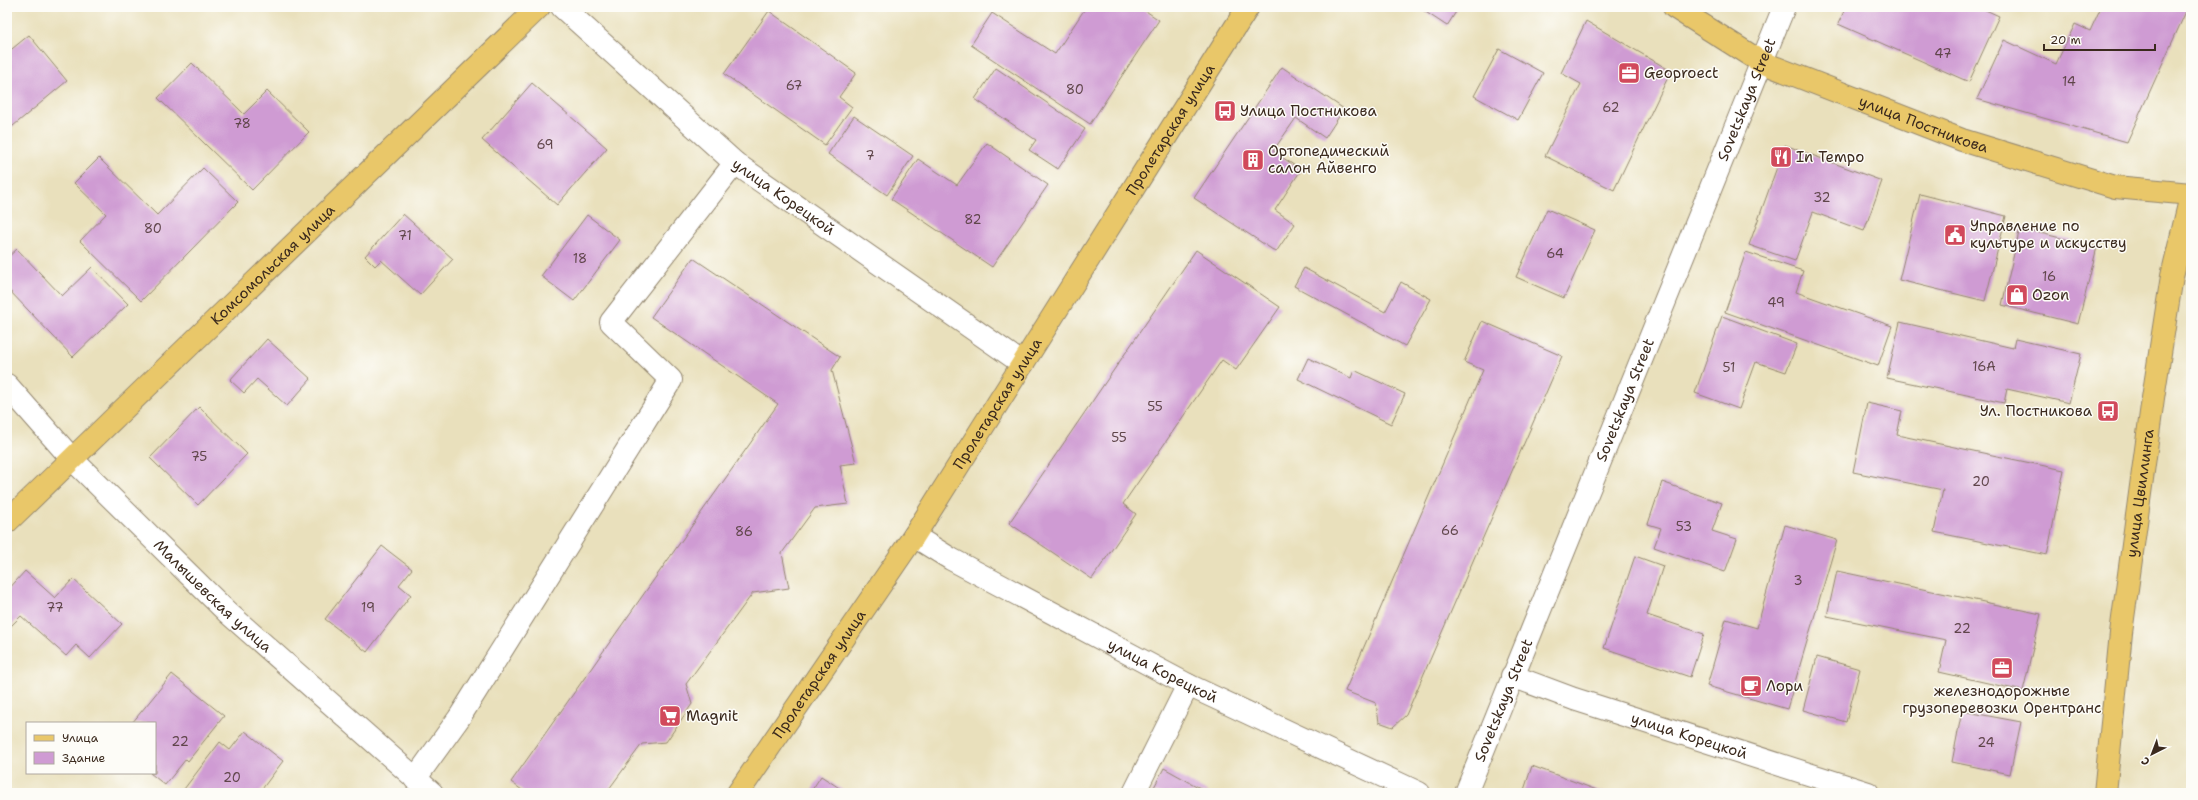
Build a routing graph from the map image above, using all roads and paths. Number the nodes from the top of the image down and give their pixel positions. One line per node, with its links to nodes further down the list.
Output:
1 (539, 7): 11 (main road, Комсомольская улица)
2 (562, 7): 7 (street, улица Корецкой)
3 (1248, 7): 9 (main road, Пролетарская улица)
4 (1674, 7): 6 (main road, улица Постникова)
5 (1784, 7): 6 (street, Sovetskaya Street)
6 (1761, 62): 8 (main road, улица Постникова); 14 (street, Sovetskaya Street)
7 (735, 163): 9 (street, улица Корецкой); 16 (street)
8 (2191, 195): 23 (main road, улица Цвиллинга)
9 (1023, 364): 13 (main road, Пролетарская улица)
10 (7, 385): 11 (street, Малышевская улица)
11 (72, 459): 12 (main road, Комсомольская улица); 16 (street, Малышевская улица)
12 (7, 522)
13 (914, 536): 15 (street, улица Корецкой); 18 (main road, Пролетарская улица)
14 (1512, 676): 21 (street, Sovetskaya Street); 22 (street, улица Корецкой)
15 (1188, 685): 19 (street); 20 (street, улица Корецкой)
16 (415, 779): 17 (street, Малышевская улица)
17 (432, 793)
18 (738, 793)
19 (1134, 793)
20 (1419, 793)
21 (1466, 793)
22 (1868, 793)
23 (2105, 793)

